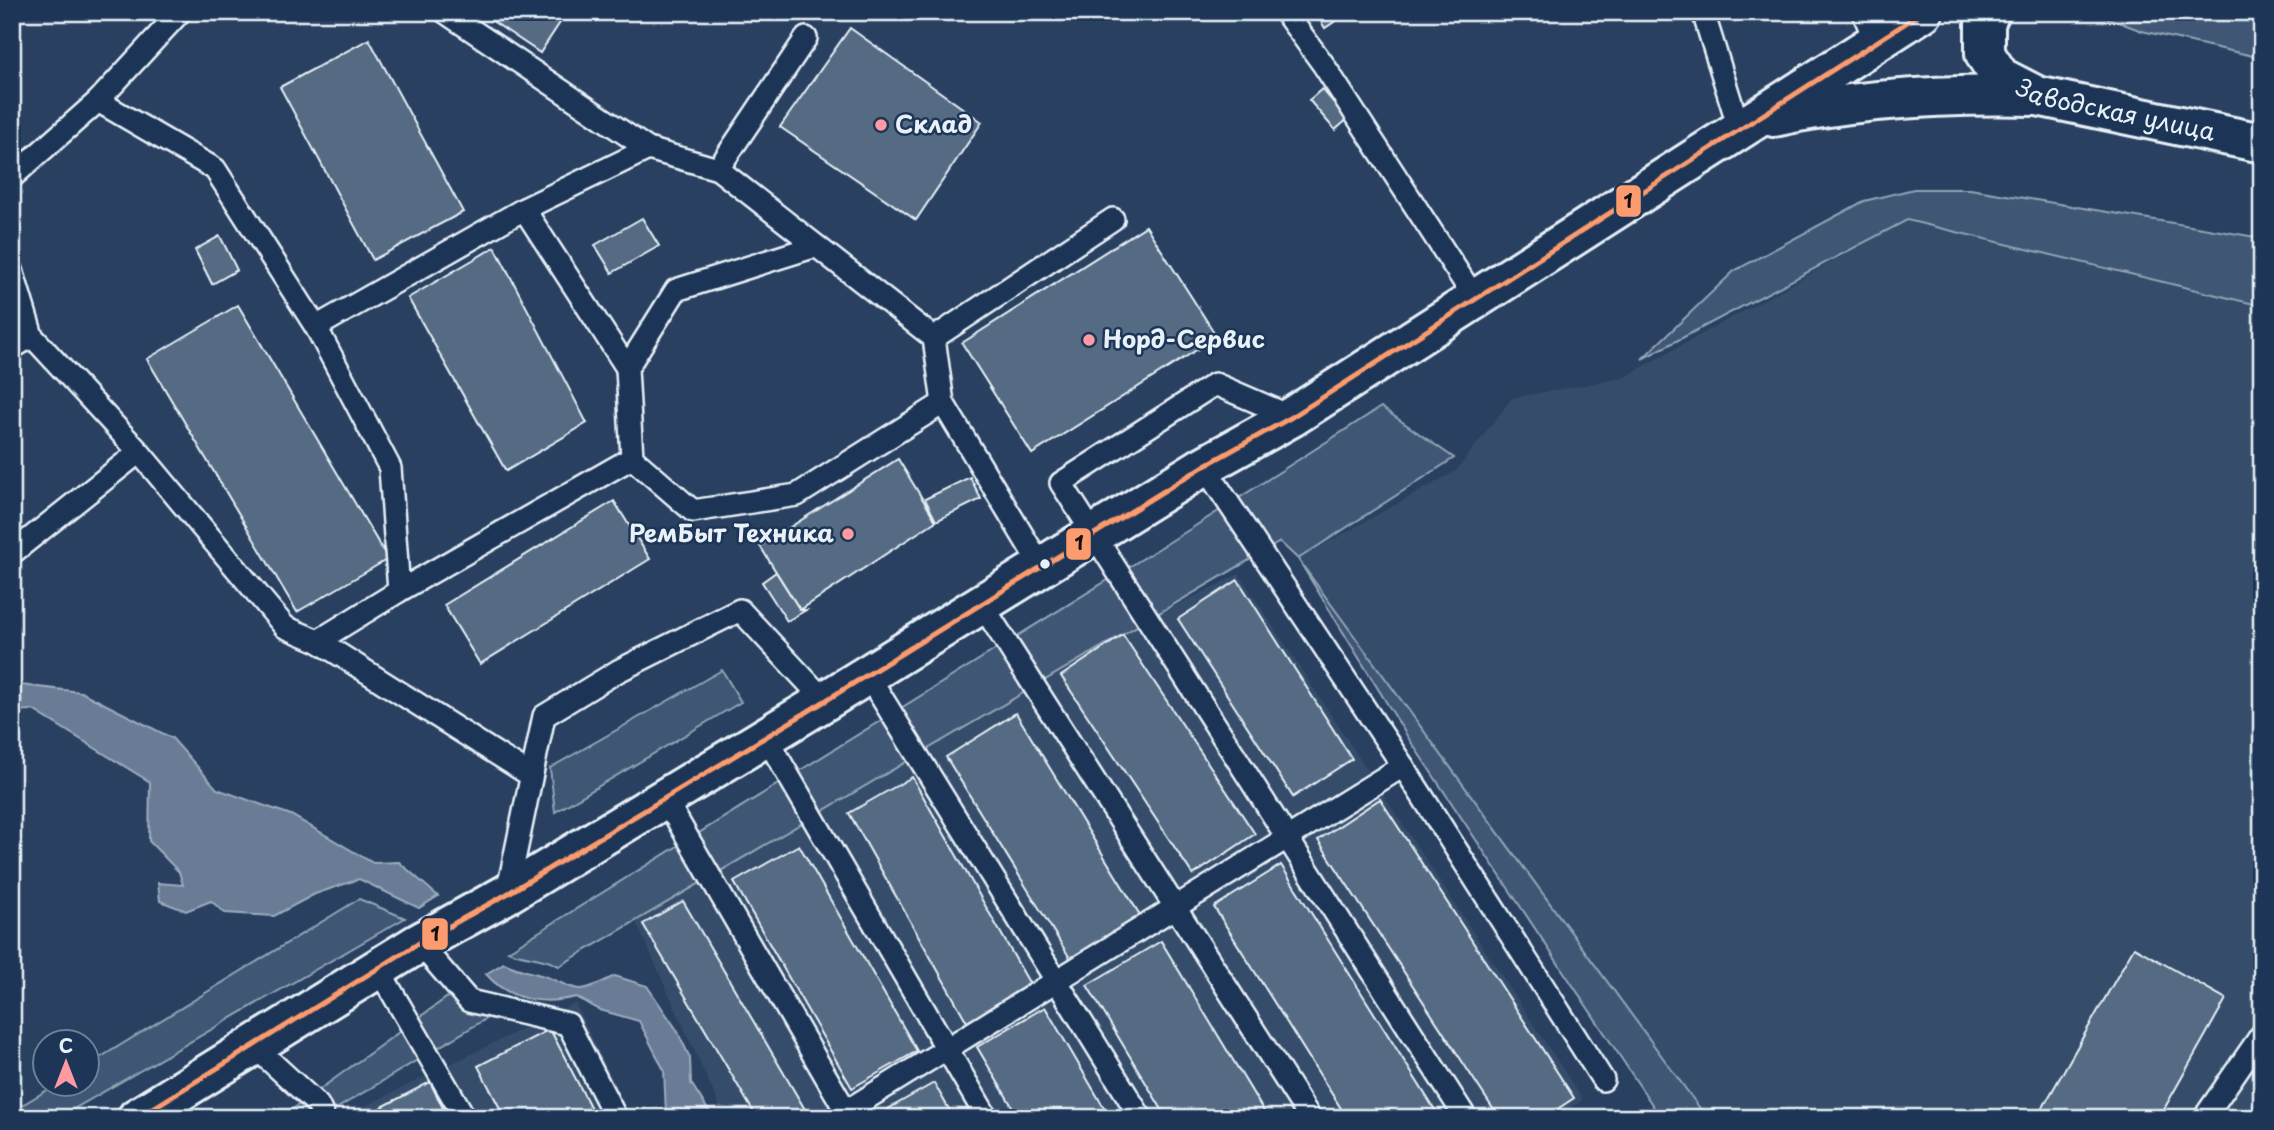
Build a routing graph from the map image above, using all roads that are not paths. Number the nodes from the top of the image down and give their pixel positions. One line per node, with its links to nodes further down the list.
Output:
1 (180, 12): 10 (lane)
2 (445, 12): 13 (lane)
3 (1285, 12): 20 (lane)
4 (1703, 12): 11 (lane)
5 (1923, 12): 7 (main road)
6 (1990, 12): 9 (main road, Заводская улица)
7 (1870, 27): 11 (main road)
8 (806, 38): 14 (lane)
9 (2037, 96): 11 (main road); 12 (main road, Заводская улица)
10 (98, 101): 15 (lane); 21 (lane)
11 (1743, 125): 20 (main road)
12 (2262, 144)
13 (648, 149): 14 (lane); 16 (lane)
14 (718, 169): 18 (lane)
15 (12, 177)
16 (524, 209): 21 (lane); 25 (lane)
17 (1113, 219): 23 (lane)
18 (816, 246): 23 (lane); 25 (lane)
19 (12, 270): 22 (lane)
20 (1474, 298): 27 (main road)
21 (316, 327): 34 (lane)
22 (32, 335): 24 (lane); 28 (lane)
23 (934, 338): 26 (lane)
24 (12, 348)
25 (627, 368): 29 (lane)
26 (943, 403): 29 (lane); 33 (lane)
27 (1292, 416): 30 (main road); 31 (lane)
28 (139, 452): 32 (lane); 36 (lane)
29 (632, 458): 34 (lane)
30 (1204, 466): 31 (main road); 40 (lane)
31 (1095, 536): 33 (main road); 43 (lane)
32 (12, 554)
33 (1041, 566): 35 (main road)
34 (399, 591): 36 (lane)
35 (981, 603): 37 (main road); 45 (lane)
36 (318, 641): 41 (lane)
37 (869, 673): 38 (main road); 48 (lane)
38 (825, 701): 39 (main road); 41 (lane)
39 (766, 737): 42 (main road); 51 (lane)
40 (1403, 766): 43 (lane); 52 (lane)
41 (530, 775): 44 (lane)
42 (657, 803): 44 (main road); 53 (lane)
43 (1286, 838): 45 (lane); 61 (lane)
44 (507, 894): 46 (main road)
45 (1174, 908): 48 (lane); 60 (lane)
46 (419, 943): 47 (main road); 57 (lane)
47 (379, 970): 50 (main road); 56 (lane)
48 (1056, 981): 51 (lane); 59 (lane)
49 (2262, 1034): 62 (lane)
50 (255, 1047): 54 (main road); 55 (lane)
51 (946, 1049): 53 (lane); 58 (lane)
52 (1603, 1080)
53 (844, 1115)
54 (136, 1118)
55 (324, 1118)
56 (465, 1118)
57 (616, 1118)
58 (986, 1118)
59 (1140, 1118)
60 (1310, 1118)
61 (1466, 1118)
62 (2204, 1118)

